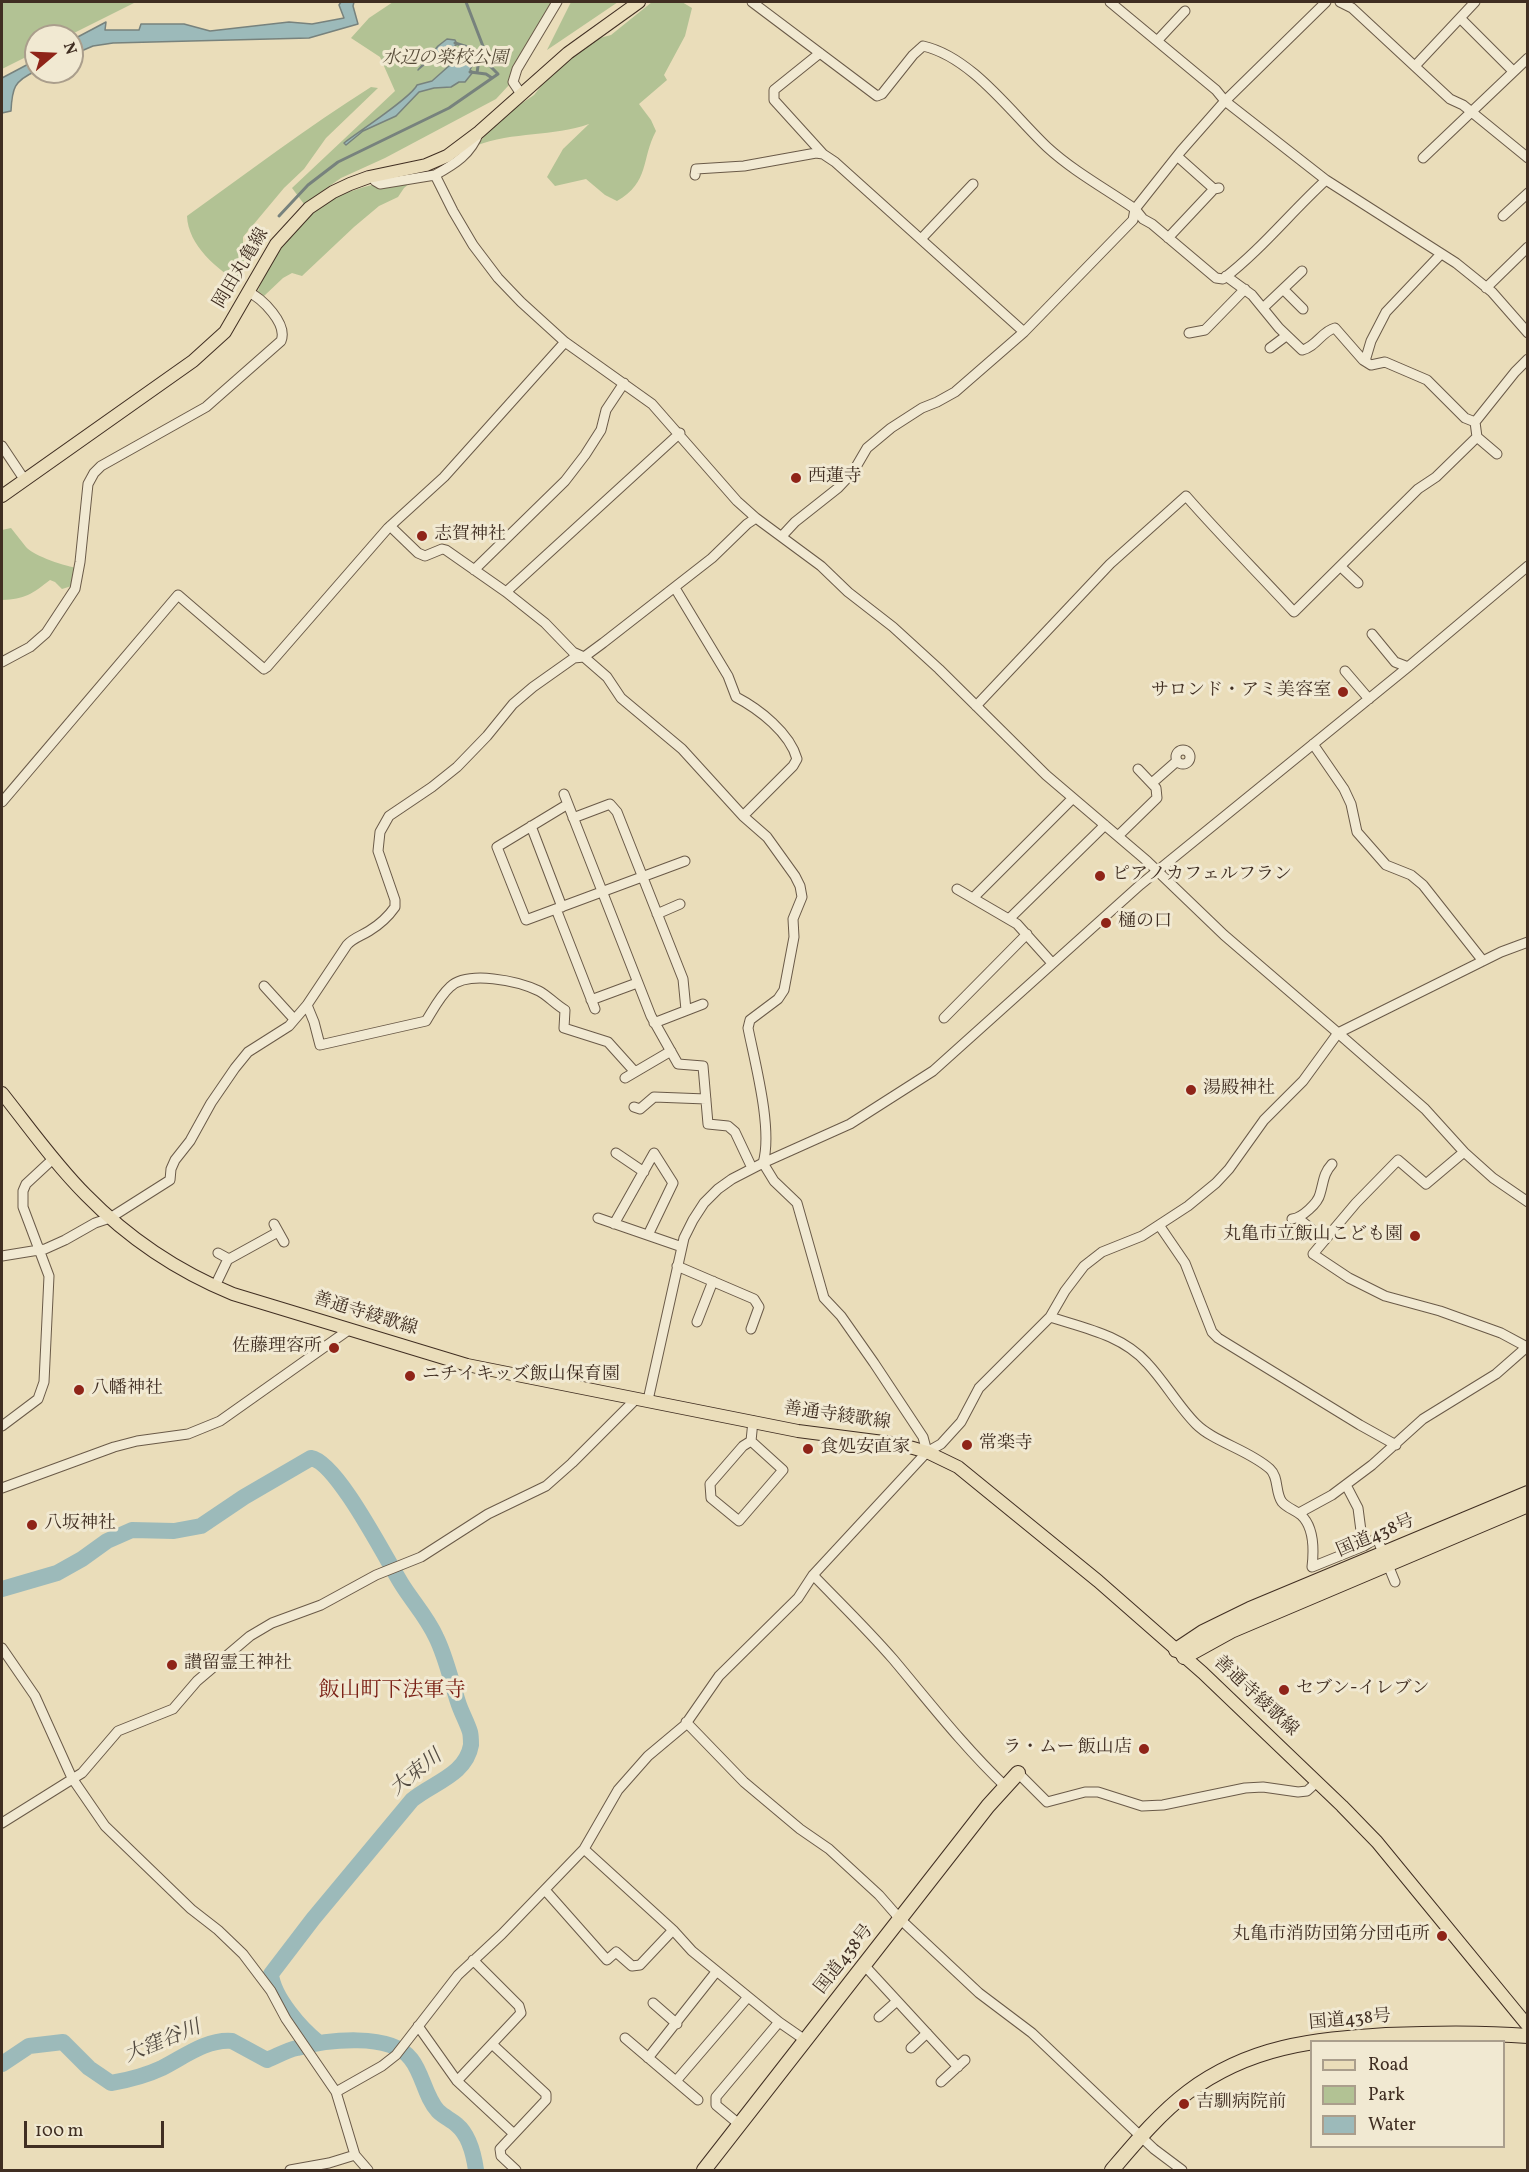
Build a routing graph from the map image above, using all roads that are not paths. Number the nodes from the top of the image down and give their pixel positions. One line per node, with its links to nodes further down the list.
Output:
1 (557, 2): 15 (street)
2 (639, 2): 15 (main road, 岡田丸亀線)
3 (752, 2): 11 (street)
4 (1326, 2): 16 (street)
5 (1340, 2): 13 (street)
6 (1475, 2): 9 (street)
7 (1115, 3): 10 (street)
8 (1185, 11): 10 (street)
9 (1460, 18): 13 (street); 14 (street)
10 (1157, 41): 16 (street)
11 (820, 53): 19 (street); 29 (street)
12 (1527, 58): 14 (street)
13 (1415, 66): 17 (street)
14 (1513, 71): 17 (street)
15 (520, 94): 18 (main road, 岡田丸亀線)
16 (1225, 101): 20 (street); 26 (street)
17 (1470, 111): 21 (street); 22 (street)
18 (478, 132): 23 (street); 25 (main road, 岡田丸亀線)
19 (823, 154): 24 (street); 32 (street)
20 (1177, 156): 29 (street); 31 (street)
21 (1423, 158)
22 (1527, 158)
23 (435, 175): 25 (street); 47 (street)
24 (695, 175)
25 (374, 176): 40 (main road, 岡田丸亀線)
26 (1326, 180): 34 (street); 36 (street)
27 (973, 184): 32 (street)
28 (1527, 193): 30 (street)
29 (1135, 209): 31 (street); 43 (street)
30 (1503, 216)
31 (1168, 238): 36 (street)
32 (921, 239): 43 (street)
33 (1527, 247): 37 (street)
34 (1441, 254): 37 (street); 50 (street)
35 (1302, 271): 39 (street)
36 (1226, 276): 38 (street)
37 (1486, 288): 45 (street)
38 (1245, 289): 41 (street); 44 (street)
39 (1283, 289): 41 (street); 42 (street)
40 (248, 292): 57 (main road, 岡田丸亀線); 70 (street)
41 (1263, 308): 46 (street)
42 (1303, 309)
43 (1024, 332): 61 (street)
44 (1189, 333)
45 (1527, 333)
46 (1286, 336): 48 (street); 50 (street)
47 (565, 342): 51 (street); 60 (street)
48 (1270, 348)
49 (1527, 359): 52 (street)
50 (1365, 361): 52 (street)
51 (624, 383): 53 (street); 64 (street)
52 (1475, 422): 54 (street)
53 (680, 433): 59 (street); 67 (street)
54 (1477, 437): 56 (street); 63 (street)
55 (2, 449): 57 (street)
56 (1497, 454)
57 (24, 479): 58 (main road, 岡田丸亀線)
58 (2, 496)
59 (756, 518): 61 (street); 66 (street)
60 (390, 526): 64 (street); 81 (street)
61 (782, 536): 74 (street)
62 (1527, 566): 71 (street)
63 (1341, 567): 65 (street); 74 (street)
64 (474, 570): 67 (street)
65 (1358, 582)
66 (675, 588): 69 (street); 83 (street)
67 (506, 592): 69 (street)
68 (1372, 634): 71 (street)
69 (584, 657): 83 (street); 105 (street)
70 (2, 662)
71 (1408, 667): 73 (street)
72 (1345, 671): 73 (street)
73 (1369, 699): 75 (street)
74 (976, 706): 80 (street)
75 (1313, 744): 89 (street); 100 (street)
76 (1177, 761): 78 (street)
77 (1138, 769): 78 (street)
78 (1152, 783): 87 (street)
79 (564, 794): 82 (street)
80 (1073, 798): 85 (street); 93 (street)
81 (2, 802)
82 (568, 804): 84 (street); 86 (street)
83 (743, 816): 120 (street)
84 (573, 818): 90 (street); 92 (street)
85 (1105, 825): 87 (street); 97 (street)
86 (531, 826): 95 (street); 95 (street)
87 (1118, 836): 89 (street)
88 (685, 861): 90 (street)
89 (1158, 871): 101 (street); 110 (street)
90 (642, 877): 92 (street); 96 (street)
91 (957, 889): 93 (street)
92 (602, 892): 95 (street); 102 (street)
93 (973, 898): 97 (street)
94 (680, 904): 96 (street)
95 (559, 908): 102 (street)
96 (657, 914): 106 (street)
97 (1009, 919): 98 (street)
98 (1027, 934): 101 (street); 107 (street)
99 (1527, 942): 100 (street)
100 (1483, 961): 110 (street)
101 (1053, 963): 120 (street)
102 (637, 983): 109 (street)
103 (264, 986): 108 (street)
104 (703, 1004): 106 (street)
105 (306, 1005): 108 (street); 112 (street)
106 (686, 1010): 109 (street)
107 (944, 1018)
108 (294, 1019): 125 (street)
109 (654, 1023): 111 (street)
110 (1338, 1033): 117 (street); 128 (street)
111 (671, 1051): 112 (street); 115 (street)
112 (635, 1072): 113 (street)
113 (625, 1078)
114 (2, 1093): 119 (main road, 善通寺綾歌線)
115 (706, 1099): 116 (street); 122 (street)
116 (634, 1107)
117 (1464, 1152): 124 (street); 130 (street)
118 (615, 1153): 123 (street)
119 (54, 1158): 125 (main road, 善通寺綾歌線); 133 (street)
120 (763, 1163): 122 (street); 150 (street)
121 (1332, 1164): 130 (street)
122 (752, 1168): 132 (street)
123 (644, 1172): 127 (street); 129 (street)
124 (1527, 1203)
125 (110, 1218): 133 (street); 139 (main road, 善通寺綾歌線)
126 (598, 1218): 127 (street)
127 (614, 1224): 129 (street)
128 (1159, 1224): 140 (street); 149 (street)
129 (648, 1235): 132 (street)
130 (1325, 1240): 144 (street)
131 (284, 1242): 136 (street)
132 (682, 1247): 137 (street)
133 (39, 1250): 135 (street); 147 (street)
134 (218, 1253): 136 (street)
135 (2, 1256)
136 (228, 1259): 139 (street)
137 (677, 1266): 138 (street); 145 (street)
138 (713, 1281): 141 (street); 143 (street)
139 (215, 1286): 142 (main road, 善通寺綾歌線)
140 (1050, 1317): 150 (street); 155 (street)
141 (697, 1322)
142 (350, 1329): 145 (main road, 善通寺綾歌線); 152 (street)
143 (751, 1329)
144 (1527, 1346): 149 (street)
145 (642, 1400): 146 (main road, 善通寺綾歌線); 164 (street)
146 (753, 1421): 148 (street); 150 (main road, 善通寺綾歌線)
147 (2, 1426)
148 (751, 1441): 148 (street)
149 (1396, 1444): 151 (street)
150 (927, 1452): 158 (street); 161 (main road, 善通寺綾歌線)
151 (1346, 1485): 155 (street); 156 (street)
152 (2, 1488)
153 (1527, 1493): 157 (highway, 国道438号)
154 (1527, 1505): 157 (highway, 国道438号)
155 (1299, 1513): 157 (street)
156 (1361, 1531)
157 (1386, 1558): 159 (street); 161 (highway, 国道438号)
158 (813, 1575): 162 (street); 166 (street)
159 (1395, 1582)
160 (2, 1648): 164 (street)
161 (1180, 1653): 165 (main road, 善通寺綾歌線)
162 (686, 1722): 168 (street); 170 (street)
163 (1018, 1773): 165 (street); 166 (highway, 国道438号)
164 (72, 1778): 167 (street); 195 (street)
165 (1317, 1782): 182 (main road, 善通寺綾歌線)
166 (1006, 1787): 170 (highway, 国道438号)
167 (2, 1823)
168 (584, 1849): 169 (street); 171 (street)
169 (544, 1890): 171 (street); 172 (street)
170 (900, 1919): 173 (highway, 国道438号); 199 (street)
171 (673, 1930): 174 (street)
172 (473, 1960): 181 (street); 189 (street)
173 (864, 1965): 176 (street); 186 (highway, 国道438号)
174 (716, 1972): 175 (street); 180 (street)
175 (748, 1997): 179 (street); 192 (street)
176 (897, 2001): 178 (street); 183 (street)
177 (653, 2003): 180 (street)
178 (879, 2017)
179 (779, 2022): 186 (street); 197 (street)
180 (677, 2024): 191 (street)
181 (418, 2026): 193 (street); 195 (street)
182 (1527, 2026)
183 (927, 2033): 190 (street); 194 (street)
184 (1527, 2036): 187 (highway, 国道438号)
185 (625, 2038): 191 (street)
186 (805, 2040): 197 (highway, 国道438号)
187 (1319, 2040)
188 (1310, 2041): 199 (highway, 国道438号)
189 (492, 2044): 193 (street); 198 (street)
190 (911, 2048)
191 (648, 2058): 192 (street)
192 (676, 2081): 196 (street)
193 (457, 2082): 198 (street)
194 (941, 2082)
195 (336, 2091): 200 (street)
196 (698, 2100)
197 (740, 2125): 204 (highway, 国道438号)
198 (514, 2134): 203 (street)
199 (1142, 2136): 205 (highway, 国道438号); 206 (street)
200 (355, 2155): 201 (street); 202 (street)
201 (290, 2170)
202 (368, 2170)
203 (516, 2170)
204 (704, 2170)
205 (1112, 2170)
206 (1182, 2170)

